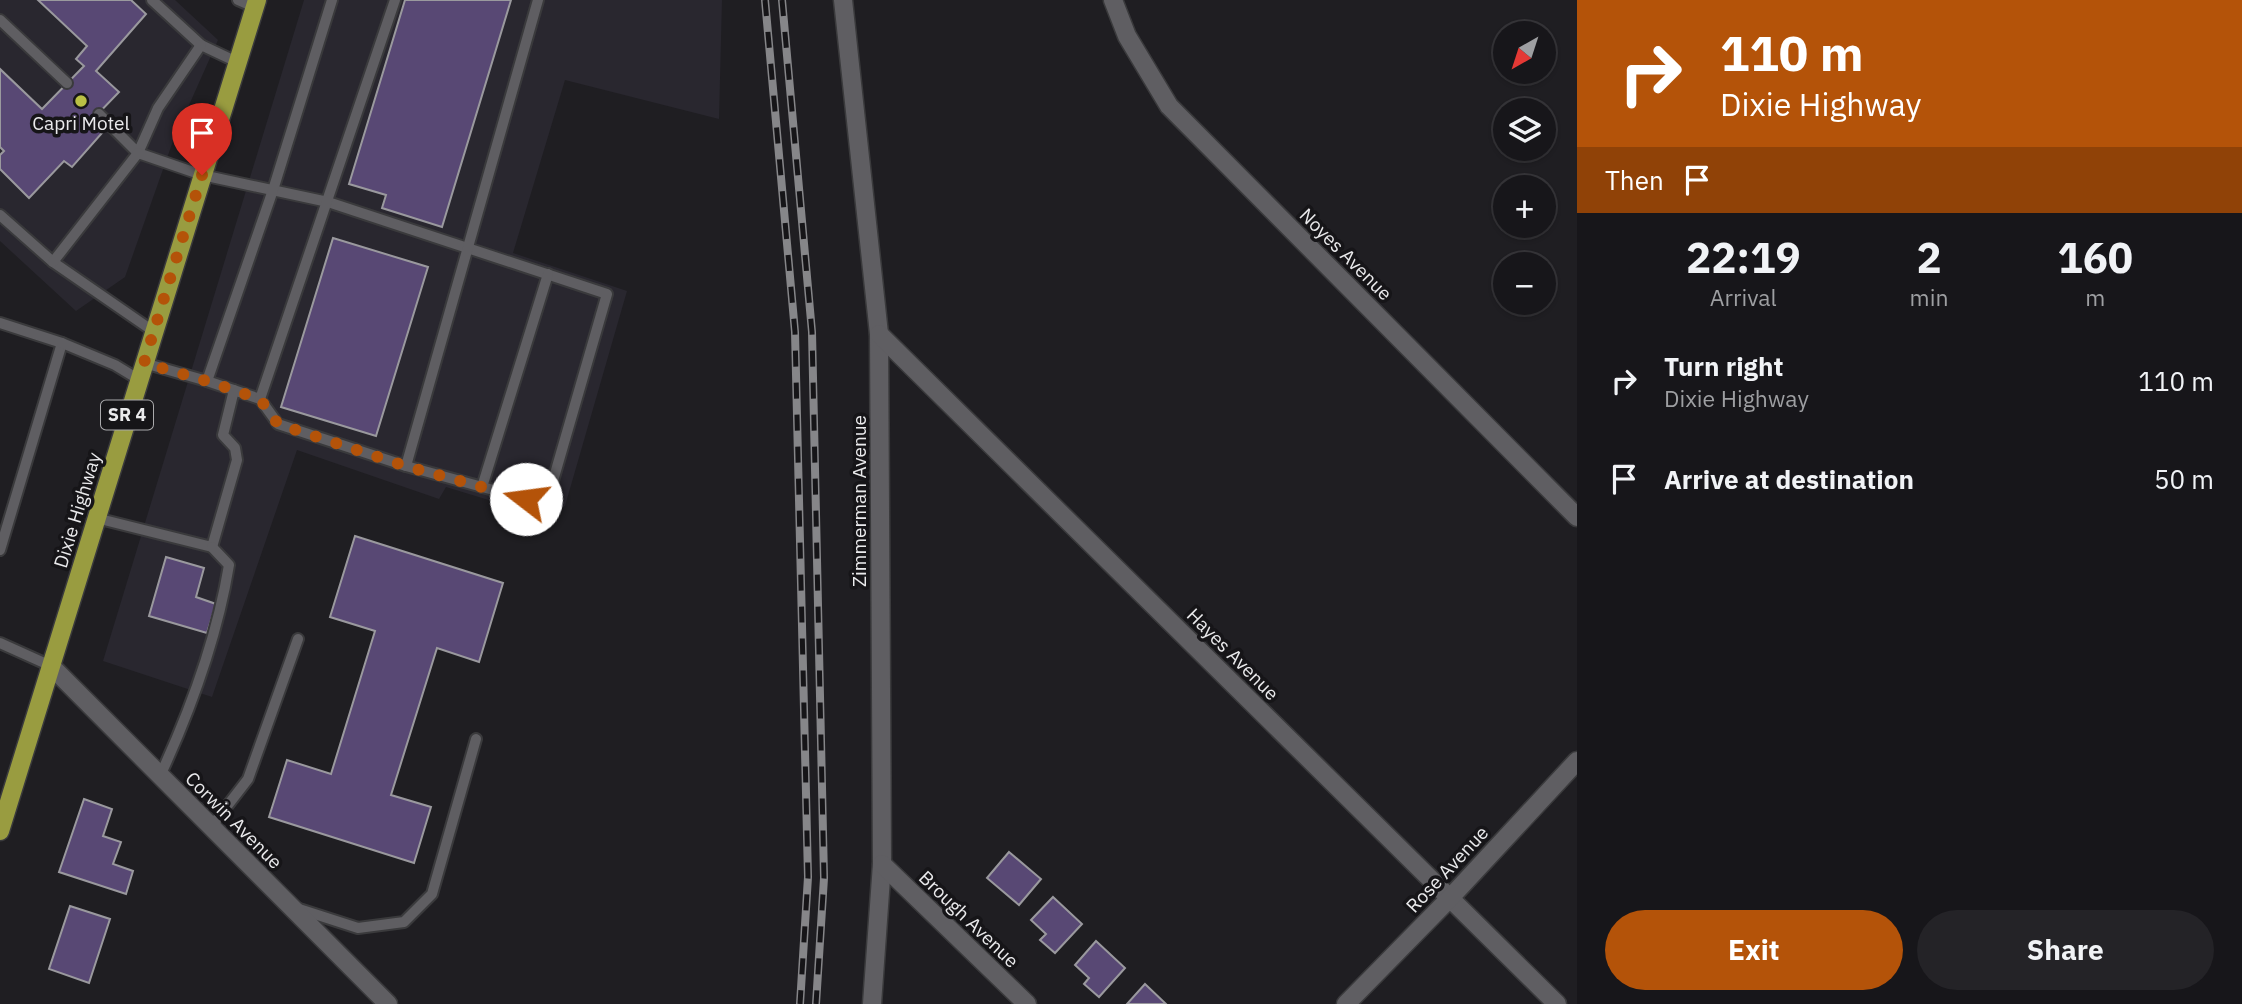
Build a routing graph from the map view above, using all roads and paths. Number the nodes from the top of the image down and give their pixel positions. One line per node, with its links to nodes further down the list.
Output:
1 (152, 0): 10 (lane)
2 (237, 0): 8 (lane)
3 (332, 0): 16 (lane)
4 (395, 0): 17 (lane)
5 (538, 0): 19 (lane)
6 (843, 0): 24 (street, Zimmerman Avenue)
7 (1113, 0): 32 (street, Noyes Avenue)
8 (256, 4): 11 (main road, Dixie Highway / SR 4)
9 (0, 20): 12 (lane)
10 (201, 45): 11 (lane); 14 (lane)
11 (237, 62): 15 (main road, Dixie Highway / SR 4)
12 (67, 83)
13 (99, 114): 14 (lane)
14 (138, 153): 15 (lane); 20 (lane)
15 (202, 175): 16 (lane); 23 (main road, Dixie Highway / SR 4)
16 (273, 190): 17 (lane); 27 (lane)
17 (328, 202): 19 (lane); 29 (lane)
18 (0, 215): 20 (lane)
19 (468, 247): 21 (lane); 30 (lane)
20 (53, 262): 23 (lane)
21 (548, 274): 31 (lane); 31 (lane)
22 (0, 323): 25 (lane)
23 (153, 331): 26 (main road, Dixie Highway / SR 4)
24 (879, 334): 44 (street, Zimmerman Avenue); 45 (street, Hayes Avenue)
25 (62, 343): 26 (lane); 35 (lane)
26 (141, 371): 27 (lane); 33 (main road, Dixie Highway / SR 4)
27 (207, 381): 28 (lane)
28 (234, 390): 29 (lane); 34 (lane)
29 (260, 399): 30 (lane)
30 (405, 466): 31 (lane)
31 (482, 487)
32 (1577, 517)
33 (96, 518): 34 (lane); 38 (main road, Dixie Highway / SR 4)
34 (212, 547): 41 (lane)
35 (0, 550)
36 (298, 639): 42 (lane)
37 (0, 643): 38 (lane)
38 (51, 666): 41 (street, Corwin Avenue); 43 (main road, Dixie Highway / SR 4)
39 (476, 739): 46 (lane)
40 (1577, 761): 45 (street, Rose Avenue)
41 (160, 776): 42 (street, Corwin Avenue)
42 (211, 827): 46 (street, Corwin Avenue)
43 (0, 831)
44 (882, 864): 48 (street, Zimmerman Avenue); 49 (street, Brough Avenue)
45 (1450, 898): 50 (street, Rose Avenue); 51 (street, Hayes Avenue)
46 (290, 906): 47 (street, Corwin Avenue)
47 (388, 1004)
48 (872, 1004)
49 (1027, 1004)
50 (1346, 1004)
51 (1557, 1004)

